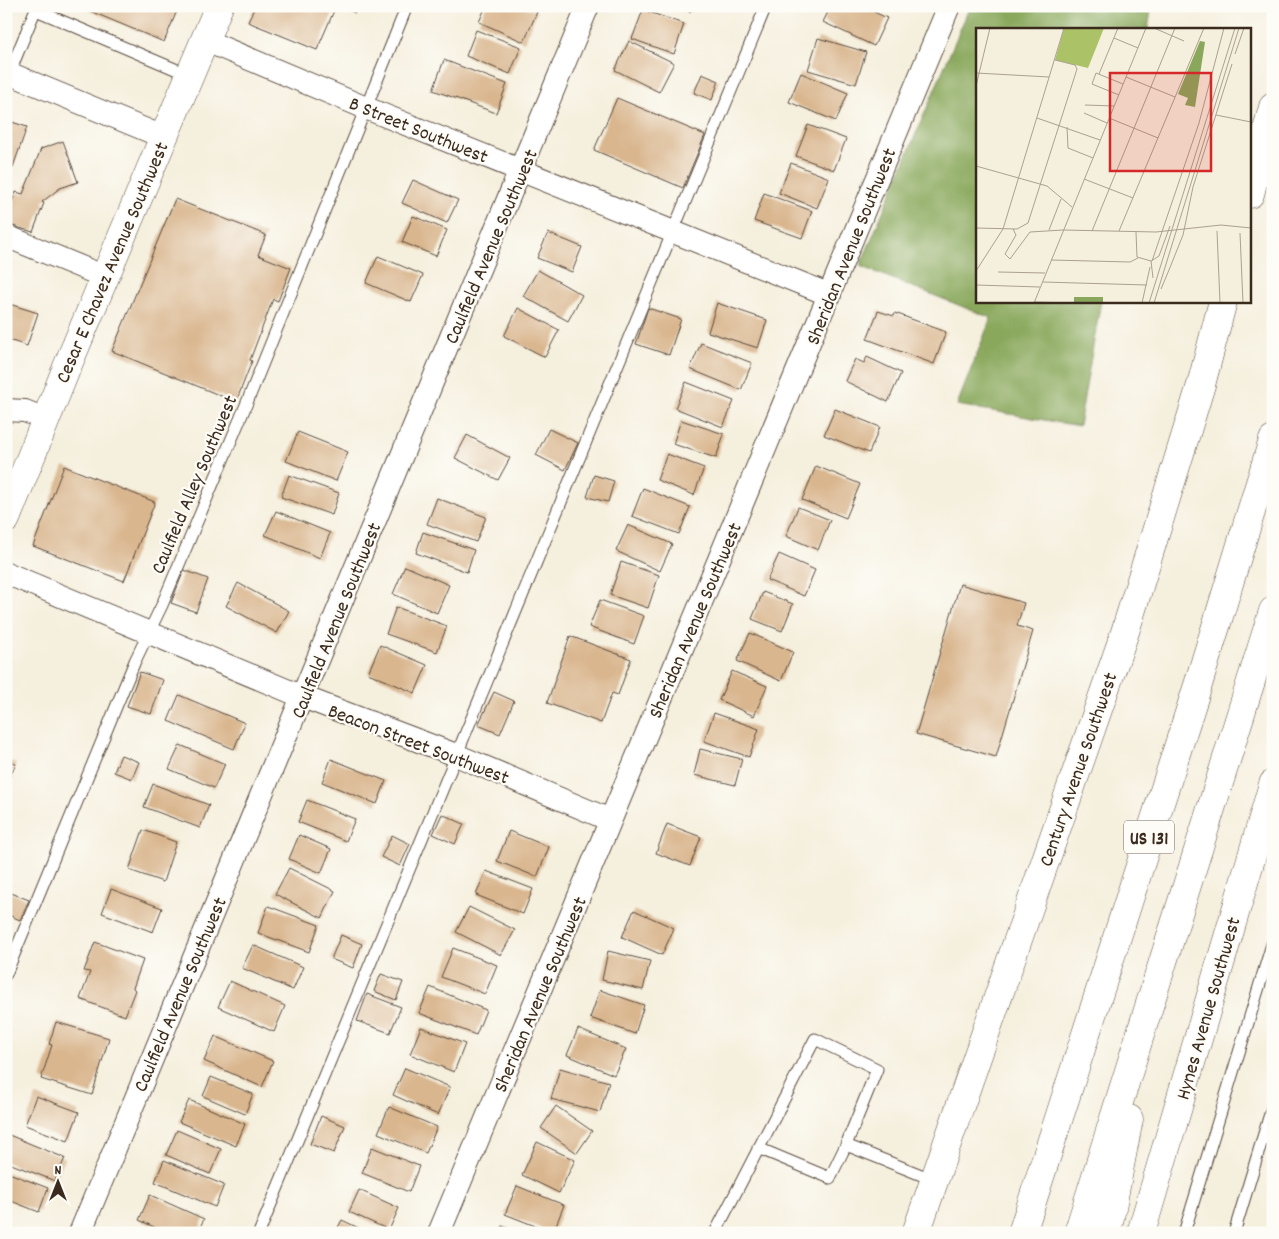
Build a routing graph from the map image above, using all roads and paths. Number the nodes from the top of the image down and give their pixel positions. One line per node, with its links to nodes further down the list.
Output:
1 (219, 6): 7 (main road, Cesar E Chavez Avenue Southwest)
2 (407, 6): 11 (lane, Caulfield Alley Southwest)
3 (588, 6): 13 (street, Caulfield Avenue Southwest)
4 (766, 6): 15 (lane)
5 (949, 6): 18 (street, Sheridan Avenue Southwest)
6 (37, 8): 8 (lane); 9 (lane)
7 (204, 40): 9 (main road, Cesar E Chavez Avenue Southwest); 11 (street, B Street Southwest)
8 (8, 73): 12 (street)
9 (190, 76): 12 (main road, Cesar E Chavez Avenue Southwest)
10 (1273, 107): 14 (main road)
11 (366, 108): 13 (street, B Street Southwest); 26 (lane, Caulfield Alley Southwest)
12 (163, 137): 17 (main road, Cesar E Chavez Avenue Southwest)
13 (521, 170): 15 (street, B Street Southwest); 27 (street, Caulfield Avenue Southwest)
14 (1252, 186)
15 (672, 230): 18 (street, B Street Southwest); 28 (lane)
16 (6, 236): 17 (street)
17 (105, 277): 21 (main road, Cesar E Chavez Avenue Southwest)
18 (830, 295): 30 (street, Sheridan Avenue Southwest)
19 (1223, 302): 37 (main road, Century Avenue Southwest)
20 (6, 410): 21 (street)
21 (47, 420): 23 (main road, Cesar E Chavez Avenue Southwest)
22 (1273, 440): 43 (main road, US 131)
23 (6, 519)
24 (6, 573): 26 (street, Beacon Street Southwest)
25 (1273, 611): 33 (main road, US 131)
26 (148, 633): 27 (street, Beacon Street Southwest); 32 (lane, Caulfield Alley Southwest)
27 (303, 697): 28 (street, Beacon Street Southwest); 38 (street, Caulfield Avenue Southwest)
28 (456, 755): 30 (street, Beacon Street Southwest); 39 (lane)
29 (1273, 784): 46 (main road, Hynes Avenue Southwest)
30 (610, 820): 40 (street, Sheridan Avenue Southwest)
31 (1273, 941): 47 (lane)
32 (6, 974)
33 (1151, 1000): 44 (main road, US 131); 45 (main road)
34 (1273, 1104): 48 (lane)
35 (846, 1145): 36 (lane); 36 (lane); 37 (lane)
36 (758, 1148): 41 (lane)
37 (934, 1180): 42 (main road, Century Avenue Southwest)
38 (80, 1233)
39 (259, 1233)
40 (439, 1233)
41 (714, 1233)
42 (916, 1233)
43 (1022, 1233)
44 (1078, 1233)
45 (1107, 1233)
46 (1141, 1233)
47 (1184, 1233)
48 (1234, 1233)

